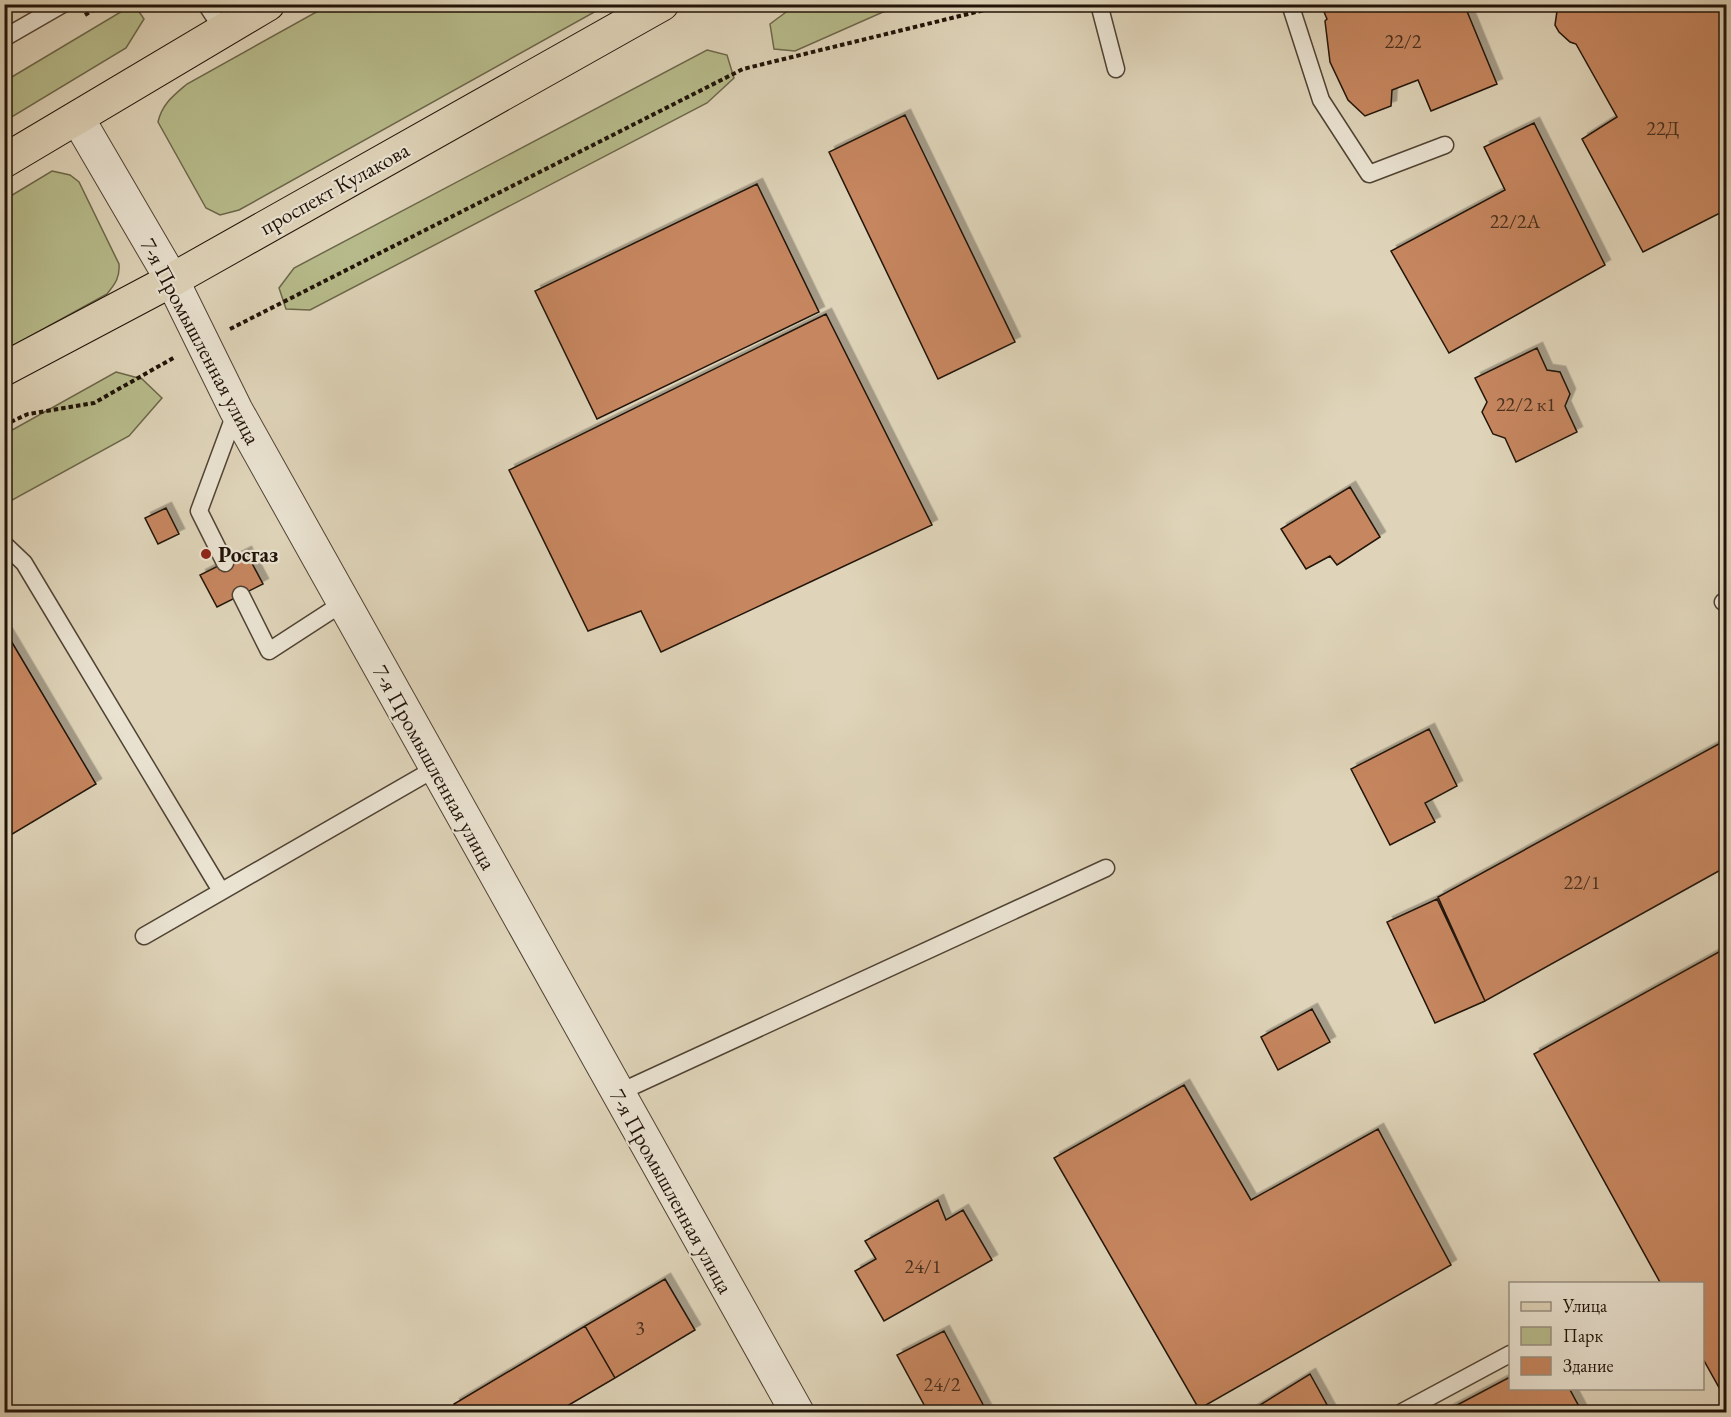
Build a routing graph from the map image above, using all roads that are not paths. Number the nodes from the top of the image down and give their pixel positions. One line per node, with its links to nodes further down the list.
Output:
1 (63, 4): 7 (lane)
2 (268, 4): 6 (main road)
3 (662, 4): 12 (main road, проспект Кулакова)
4 (1099, 4): 8 (lane)
5 (1290, 4): 10 (lane)
6 (214, 17): 9 (main road)
7 (4, 38)
8 (1116, 69)
9 (78, 118): 11 (main road); 12 (street, 7-я Промышленная улица)
10 (1445, 145)
11 (4, 162)
12 (172, 280): 13 (main road, проспект Кулакова); 14 (street, 7-я Промышленная улица)
13 (4, 369)
14 (236, 410): 16 (lane); 18 (street, 7-я Промышленная улица)
15 (4, 544): 21 (lane)
16 (225, 563)
17 (241, 595): 18 (lane)
18 (343, 603): 19 (street, 7-я Промышленная улица)
19 (436, 768): 21 (lane); 23 (street, 7-я Промышленная улица)
20 (1106, 868): 23 (lane)
21 (221, 891): 22 (lane)
22 (144, 936)
23 (618, 1093): 25 (street, 7-я Промышленная улица)
24 (1509, 1355): 26 (lane)
25 (797, 1413)
26 (1402, 1413)

